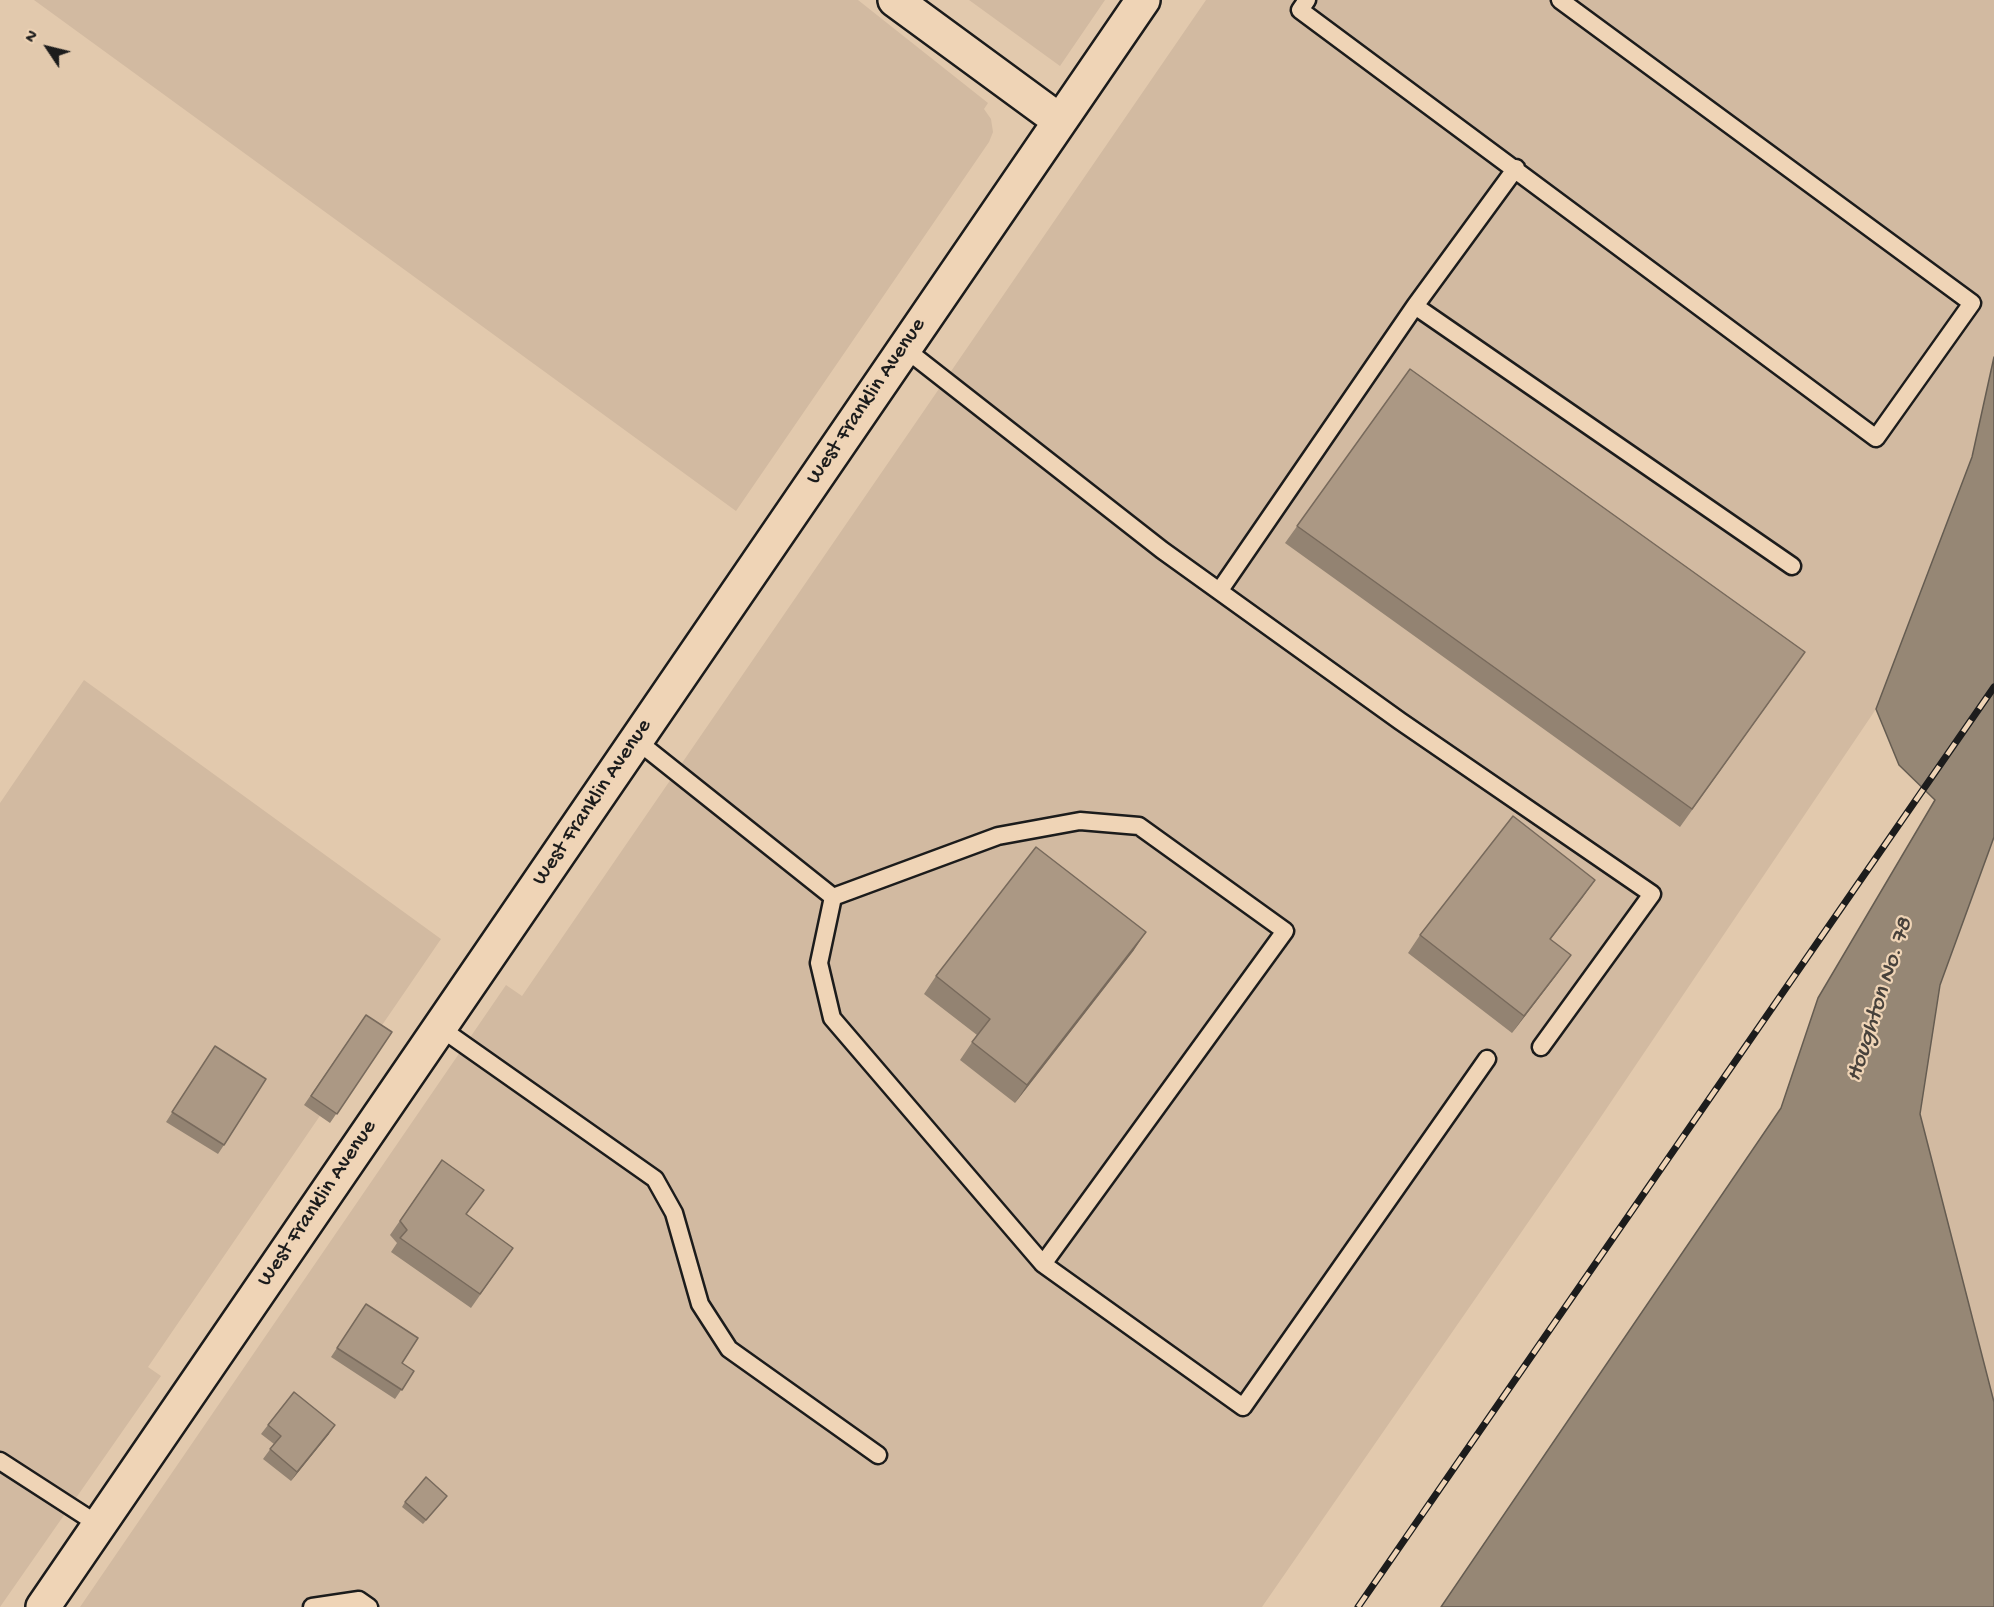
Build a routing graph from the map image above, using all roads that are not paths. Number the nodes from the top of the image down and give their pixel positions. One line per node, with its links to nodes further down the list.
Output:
1 (895, 0): 5 (street)
2 (1143, 0): 5 (street, West Franklin Avenue)
3 (1307, 0): 6 (lane)
4 (1560, 0): 6 (lane)
5 (1060, 121): 8 (street, West Franklin Avenue)
6 (1516, 168): 7 (lane)
7 (1415, 306): 9 (lane); 10 (lane)
8 (904, 348): 10 (lane); 11 (street, West Franklin Avenue)
9 (1792, 566)
10 (1220, 590): 14 (lane)
11 (636, 740): 12 (lane); 13 (street, West Franklin Avenue)
12 (833, 897): 16 (lane); 16 (lane)
13 (439, 1027): 17 (lane); 19 (street, West Franklin Avenue)
14 (1541, 1047)
15 (1487, 1059): 16 (lane)
16 (1044, 1264)
17 (878, 1455)
18 (0, 1461): 19 (lane)
19 (99, 1525): 20 (street, West Franklin Avenue)
20 (43, 1607)
21 (312, 1607): 22 (lane)
22 (369, 1607)

